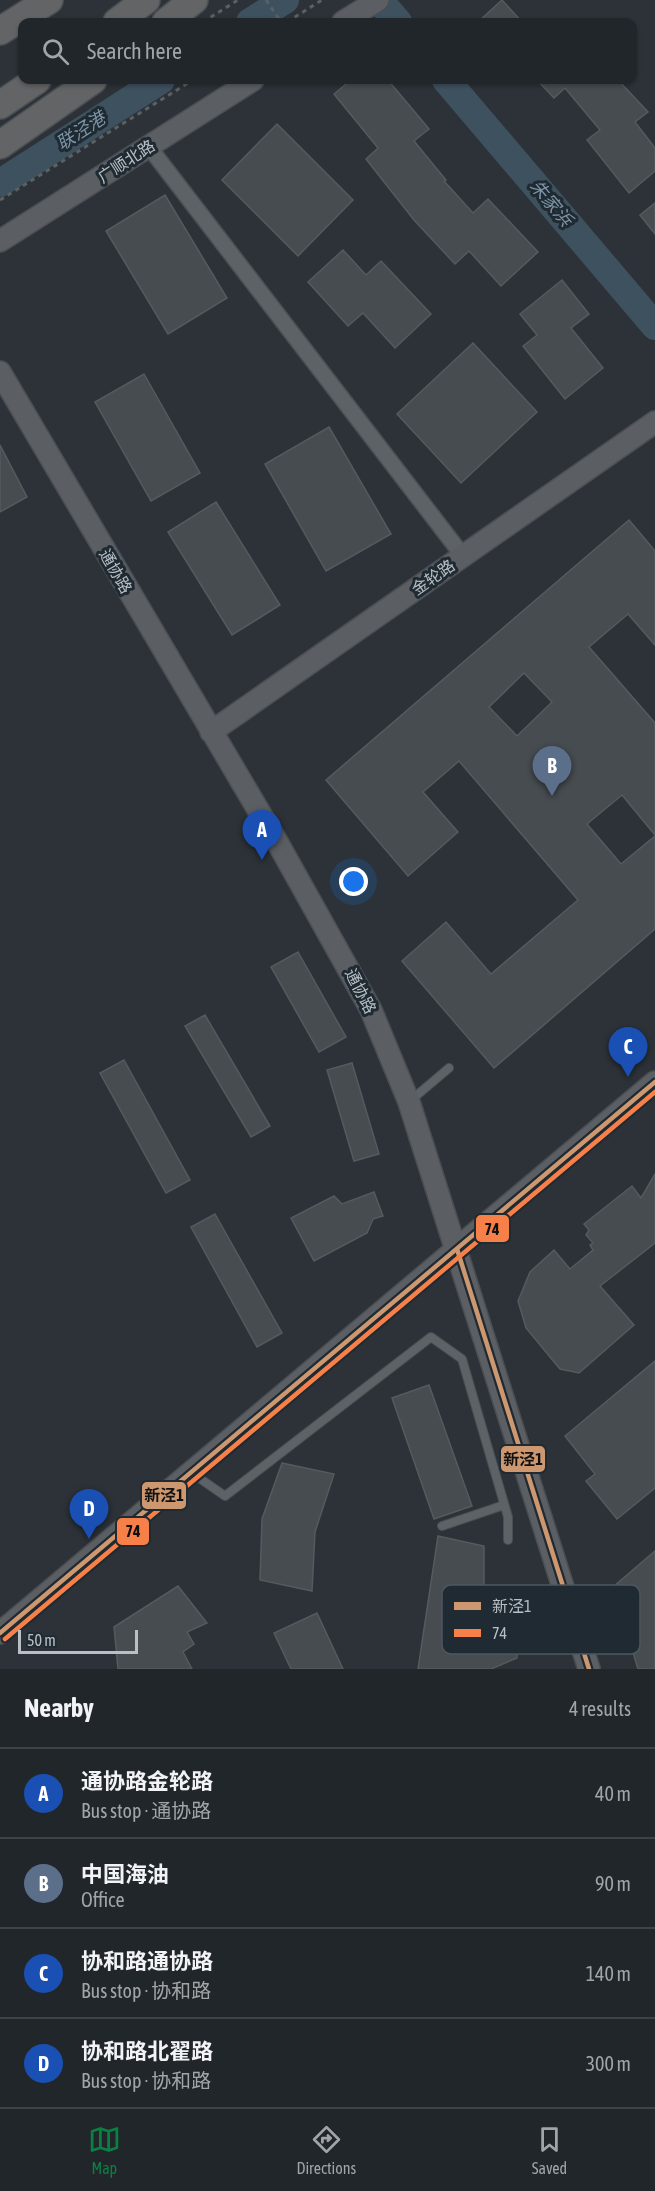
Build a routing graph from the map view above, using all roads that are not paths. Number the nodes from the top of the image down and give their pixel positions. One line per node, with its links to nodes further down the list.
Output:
1 (49, 0): 6 (highway)
2 (146, 0): 7 (highway)
3 (194, 0): 8 (highway)
4 (378, 0): 5 (street)
5 (351, 17)
6 (21, 18)
7 (122, 18)
8 (171, 18)
9 (18, 20): 10 (highway)
10 (0, 31)
11 (31, 84): 14 (highway)
12 (87, 84): 15 (highway)
13 (247, 84): 16 (street, 广顺北路)
14 (0, 105)
15 (0, 145)
16 (149, 147): 17 (street, 广顺北路); 20 (street)
17 (0, 241)
18 (0, 372): 21 (street, 通协路)
19 (655, 422): 20 (street, 金轮路)
20 (463, 556): 21 (street, 金轮路)
21 (211, 732): 24 (street, 通协路)
22 (449, 1068): 24 (lane)
23 (655, 1082): 25 (street)
24 (409, 1102): 25 (street, 通协路)
25 (456, 1249): 26 (street); 30 (street, 通协路)
26 (191, 1473): 27 (lane); 31 (street)
27 (504, 1505): 28 (lane); 29 (lane)
28 (442, 1526)
29 (508, 1540)
30 (562, 1585)
31 (0, 1633)
32 (584, 1654): 33 (street, 通协路)
33 (589, 1669)

